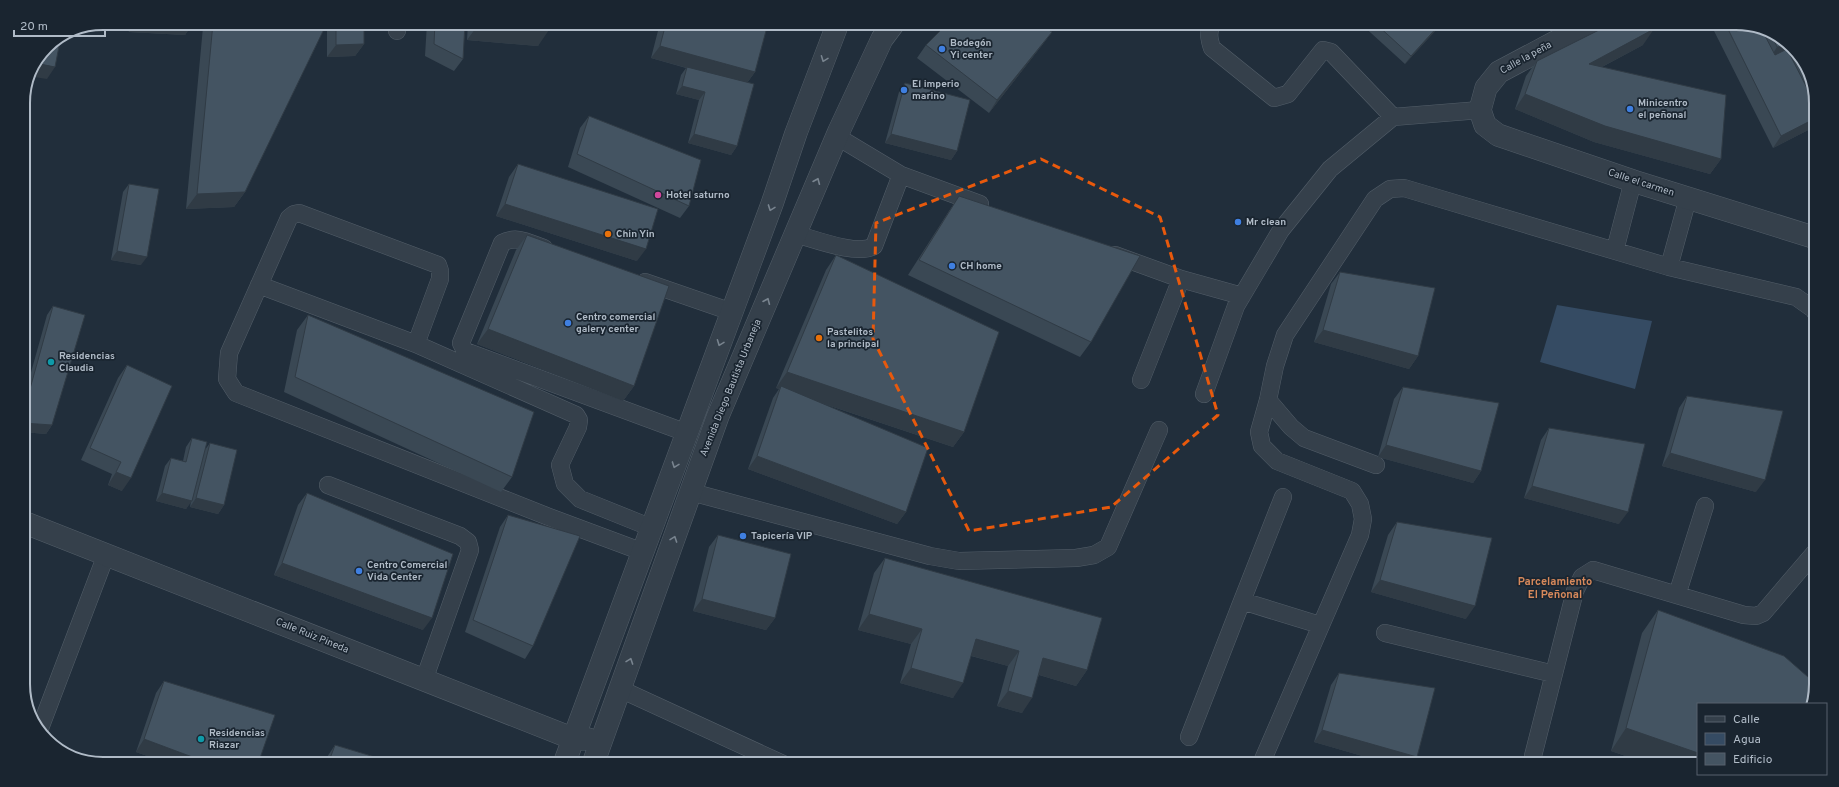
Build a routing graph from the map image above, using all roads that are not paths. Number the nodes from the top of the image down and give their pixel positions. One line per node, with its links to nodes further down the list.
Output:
1 (835, 30): 23 (street, one-way to 23)
2 (889, 30): 7 (street, Avenida Diego Bautista Urbaneja)
3 (1210, 30): 6 (lane)
4 (1578, 30): 5 (street, Calle la peña)
5 (1480, 110): 6 (lane); 9 (street, Calle el carmen)
6 (1393, 117): 21 (lane)
7 (836, 136): 8 (lane); 12 (street, Avenida Diego Bautista Urbaneja, one-way to 7)
8 (901, 175): 11 (lane); 12 (lane)
9 (1633, 181): 10 (street, Calle el carmen); 15 (lane)
10 (1688, 198): 13 (street, Calle el carmen); 17 (lane)
11 (997, 211)
12 (795, 234): 32 (street, Avenida Diego Bautista Urbaneja, one-way to 12)
13 (1809, 236)
14 (1100, 249): 19 (lane)
15 (1615, 250): 17 (lane); 27 (lane)
16 (561, 254): 29 (lane)
17 (1669, 267): 22 (lane)
18 (628, 277): 23 (lane)
19 (1181, 279): 21 (lane); 25 (lane)
20 (259, 285): 24 (lane); 24 (lane); 37 (lane)
21 (1242, 296): 26 (lane)
22 (1809, 306)
23 (732, 312): 29 (street, one-way to 29)
24 (416, 344): 36 (lane)
25 (1141, 380)
26 (1204, 394)
27 (1268, 400): 30 (lane); 42 (lane)
28 (1159, 430): 32 (lane)
29 (686, 433): 36 (street, one-way to 36)
30 (1376, 465)
31 (328, 485): 45 (lane)
32 (691, 492): 46 (street, Avenida Diego Bautista Urbaneja, one-way to 32)
33 (1283, 497): 41 (lane)
34 (1705, 506): 40 (lane)
35 (30, 525): 38 (street, Calle Ruiz Pineda)
36 (652, 528): 37 (street)
37 (643, 552): 50 (street)
38 (106, 555): 45 (street, Calle Ruiz Pineda); 47 (lane)
39 (1809, 560): 40 (lane)
40 (1677, 595): 44 (lane)
41 (1242, 601): 42 (lane); 48 (lane)
42 (1320, 626): 55 (lane)
43 (1385, 633): 44 (lane)
44 (1554, 674): 51 (lane)
45 (424, 680): 50 (street, Calle Ruiz Pineda)
46 (620, 689): 49 (street, Avenida Diego Bautista Urbaneja); 54 (lane)
47 (42, 724)
48 (1189, 737)
49 (603, 738): 50 (street, Calle Ruiz Pineda); 53 (street, Avenida Diego Bautista Urbaneja)
50 (574, 739): 52 (street)
51 (1533, 756)
52 (567, 757)
53 (596, 757)
54 (768, 757)
55 (1264, 757)

